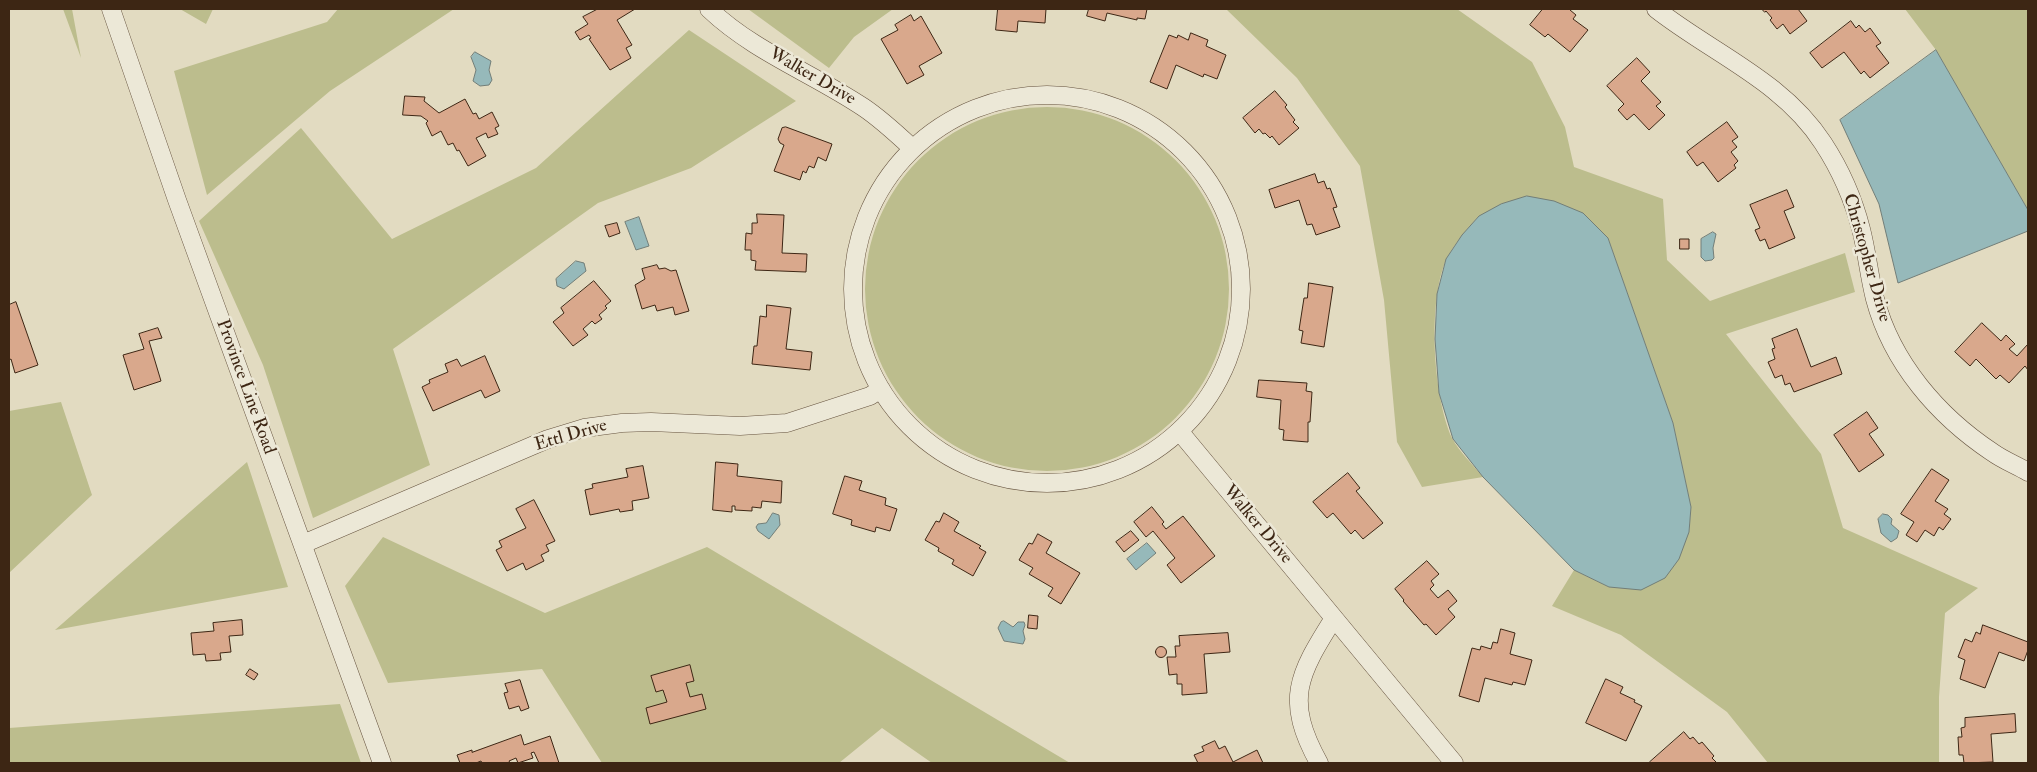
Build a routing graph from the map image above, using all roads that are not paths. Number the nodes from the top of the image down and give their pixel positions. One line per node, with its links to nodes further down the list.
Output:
1 (111, 9): 8 (street, Province Line Road)
2 (709, 9): 4 (street, Walker Drive)
3 (1656, 9): 7 (street, Christopher Drive)
4 (912, 148): 5 (street); 6 (street)
5 (881, 389): 6 (street); 8 (street, Ettl Drive)
6 (1180, 432): 9 (street, Walker Drive)
7 (2028, 472)
8 (303, 544): 10 (street, Province Line Road)
9 (1334, 618): 11 (street); 12 (street, Walker Drive)
10 (382, 763)
11 (1319, 763)
12 (1454, 763)

